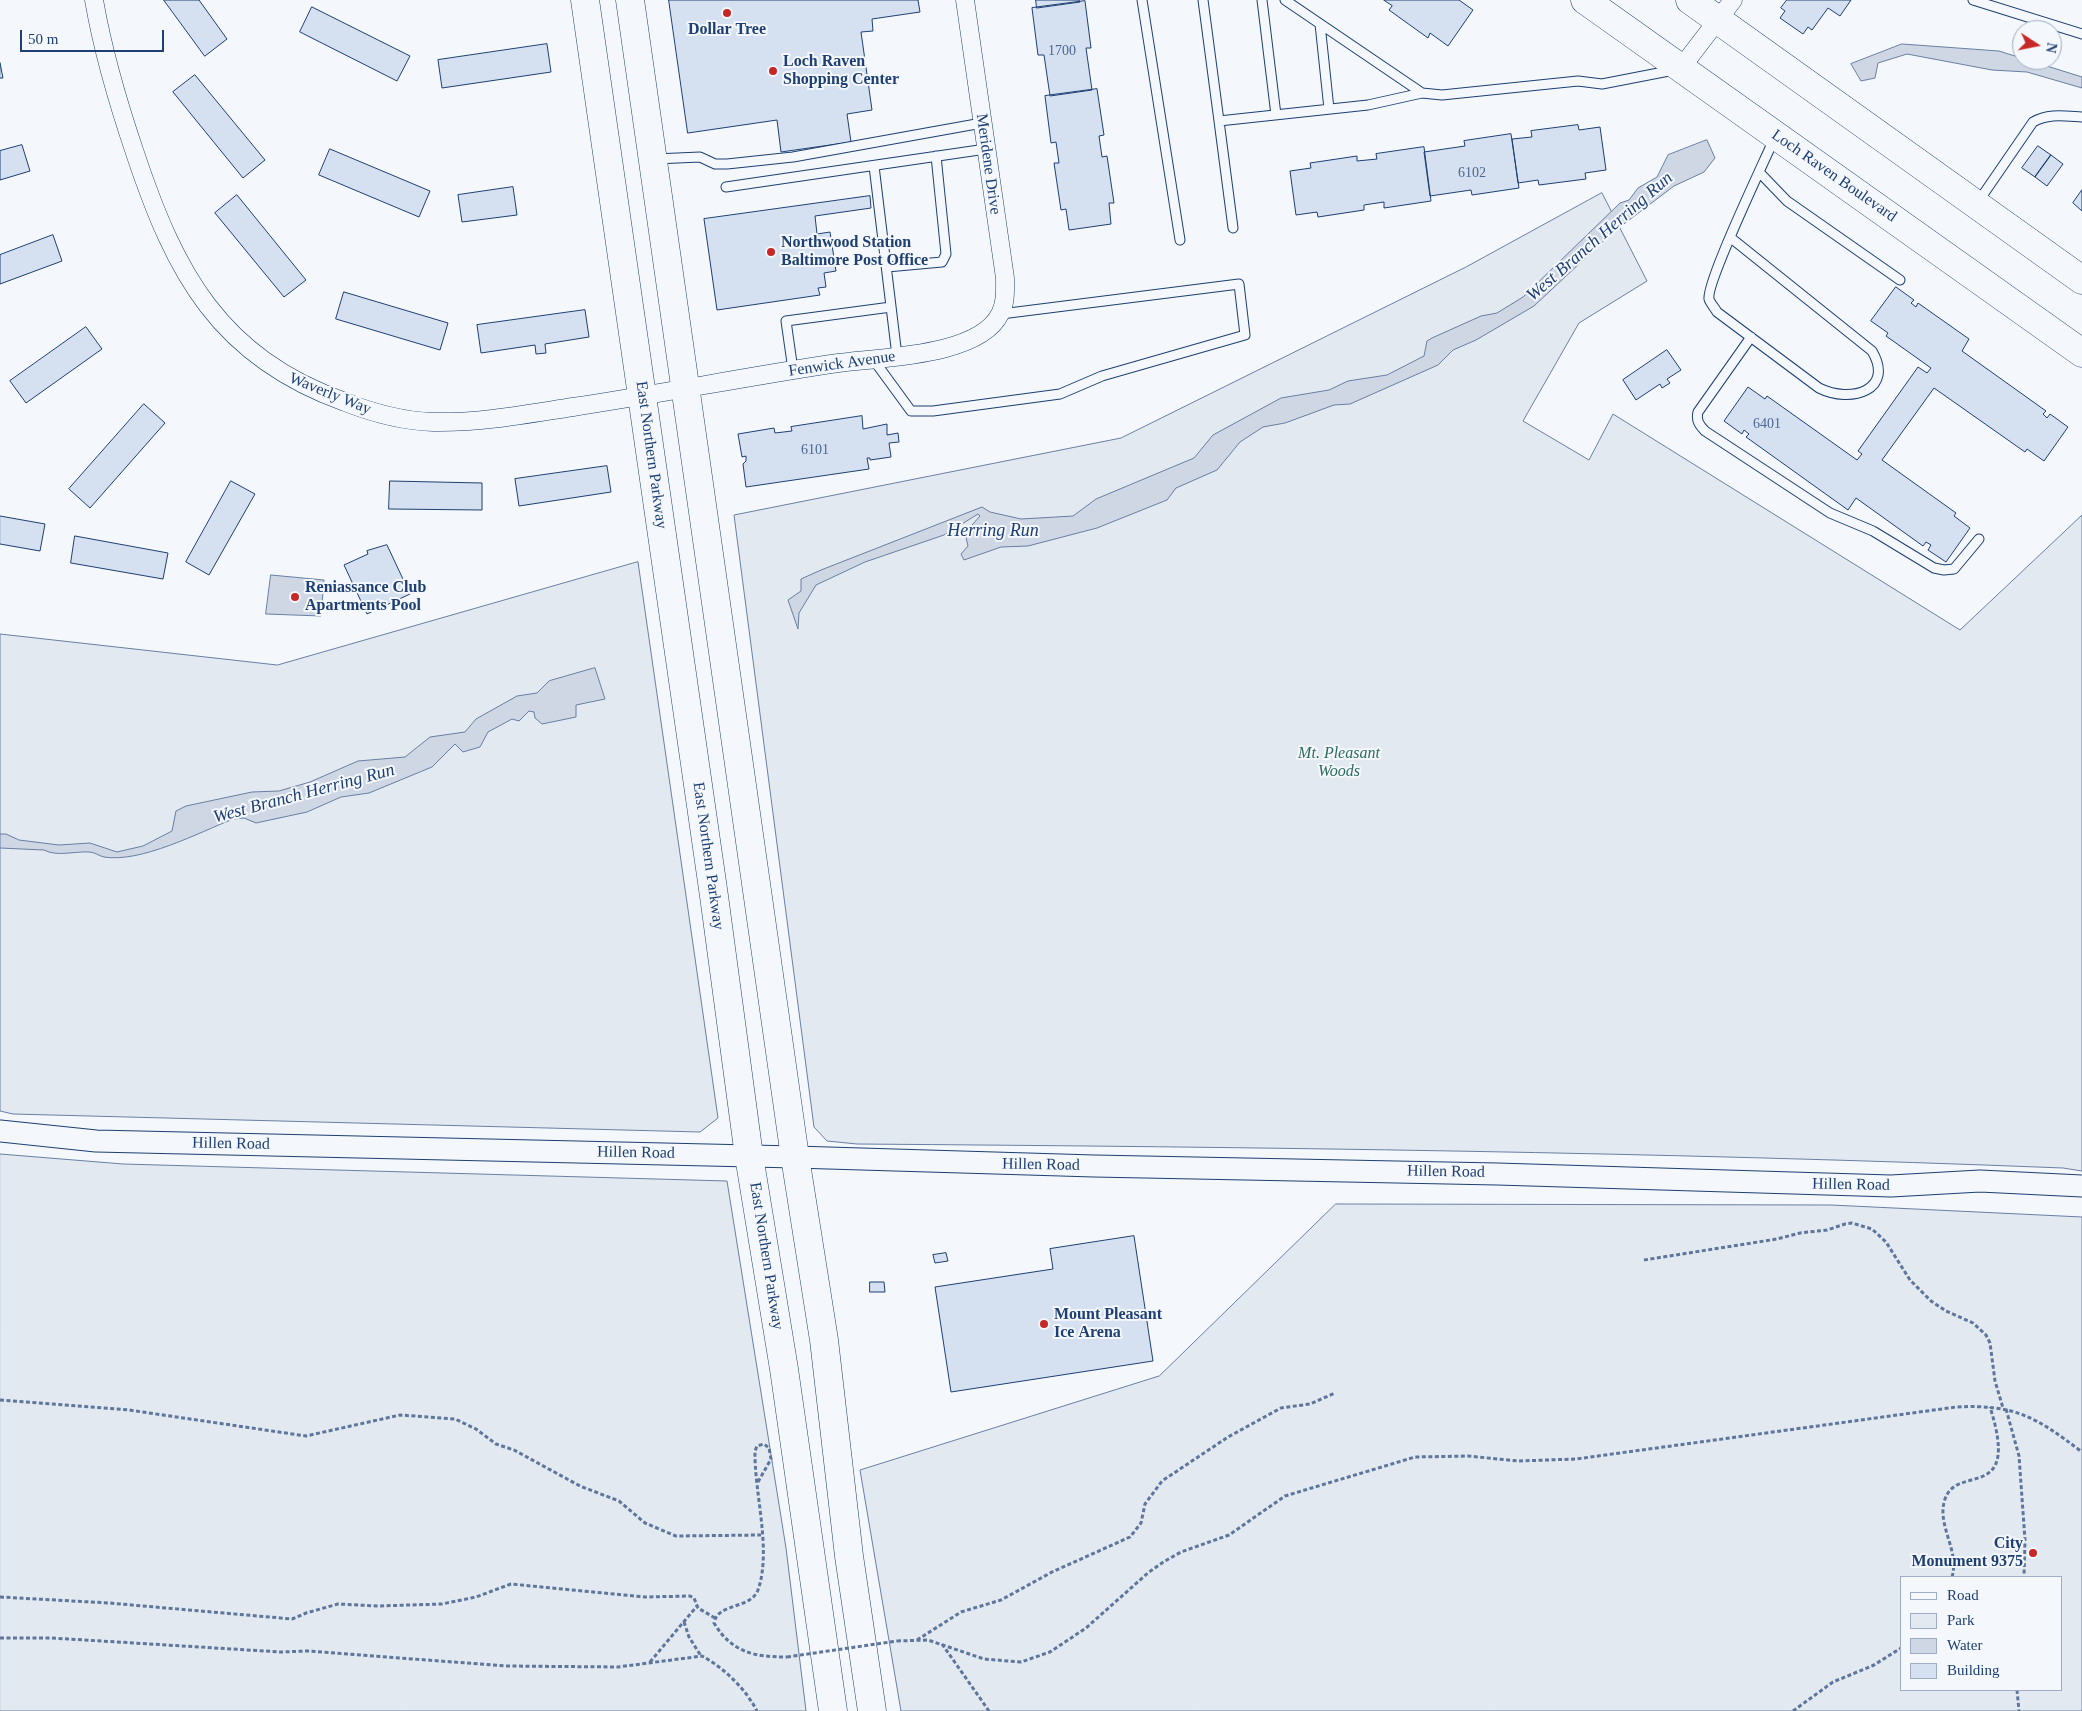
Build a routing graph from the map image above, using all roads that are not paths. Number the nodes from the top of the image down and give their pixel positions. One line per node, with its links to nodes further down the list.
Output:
1 (94, 0): 44 (street, Waverly Way)
2 (585, 0): 44 (main road, East Northern Parkway)
3 (630, 0): 25 (main road)
4 (965, 0): 21 (street, Meridene Drive)
5 (1142, 0): 32 (lane)
6 (1203, 0): 20 (lane)
7 (1262, 0): 18 (lane)
8 (1285, 0): 13 (lane)
9 (1585, 0): 15 (main road, Loch Raven Boulevard)
10 (1690, 0): 12 (main road)
11 (1973, 0): 14 (lane)
12 (1726, 10): 15 (street); 29 (main road)
13 (1320, 24): 16 (lane); 17 (lane)
14 (2082, 34)
15 (1681, 68): 16 (lane); 22 (main road, Loch Raven Boulevard)
16 (1422, 93): 17 (lane)
17 (1329, 109): 18 (lane)
18 (1276, 114): 20 (lane)
19 (2082, 117): 29 (lane)
20 (1219, 120): 30 (lane)
21 (982, 123): 23 (street, Meridene Drive); 25 (lane)
22 (1776, 135): 27 (lane); 39 (main road, Loch Raven Boulevard)
23 (986, 149): 24 (lane); 37 (street, Meridene Drive)
24 (936, 156): 26 (lane); 33 (lane)
25 (652, 159): 43 (main road)
26 (874, 166): 28 (lane); 33 (lane)
27 (1760, 173): 31 (lane); 34 (lane)
28 (726, 188)
29 (1977, 204): 35 (main road)
30 (1233, 228)
31 (1731, 238): 38 (lane); 38 (lane)
32 (1180, 240)
33 (887, 267): 36 (lane)
34 (1900, 280)
35 (2082, 280)
36 (891, 307): 40 (lane); 42 (lane)
37 (997, 319): 40 (street, Fenwick Avenue); 41 (lane)
38 (1751, 336): 45 (lane)
39 (2082, 353)
40 (897, 356): 41 (street, Fenwick Avenue)
41 (873, 359): 42 (street, Fenwick Avenue)
42 (793, 370): 43 (street, Fenwick Avenue)
43 (685, 389): 44 (street, Waverly Way); 48 (main road)
44 (642, 396): 47 (main road, East Northern Parkway)
45 (1980, 539)
46 (0, 1131): 47 (street, Hillen Road)
47 (749, 1156): 48 (street, Hillen Road); 50 (main road, East Northern Parkway)
48 (795, 1157): 49 (street, Hillen Road); 51 (main road)
49 (2082, 1186)
50 (833, 1711)
51 (872, 1711)

